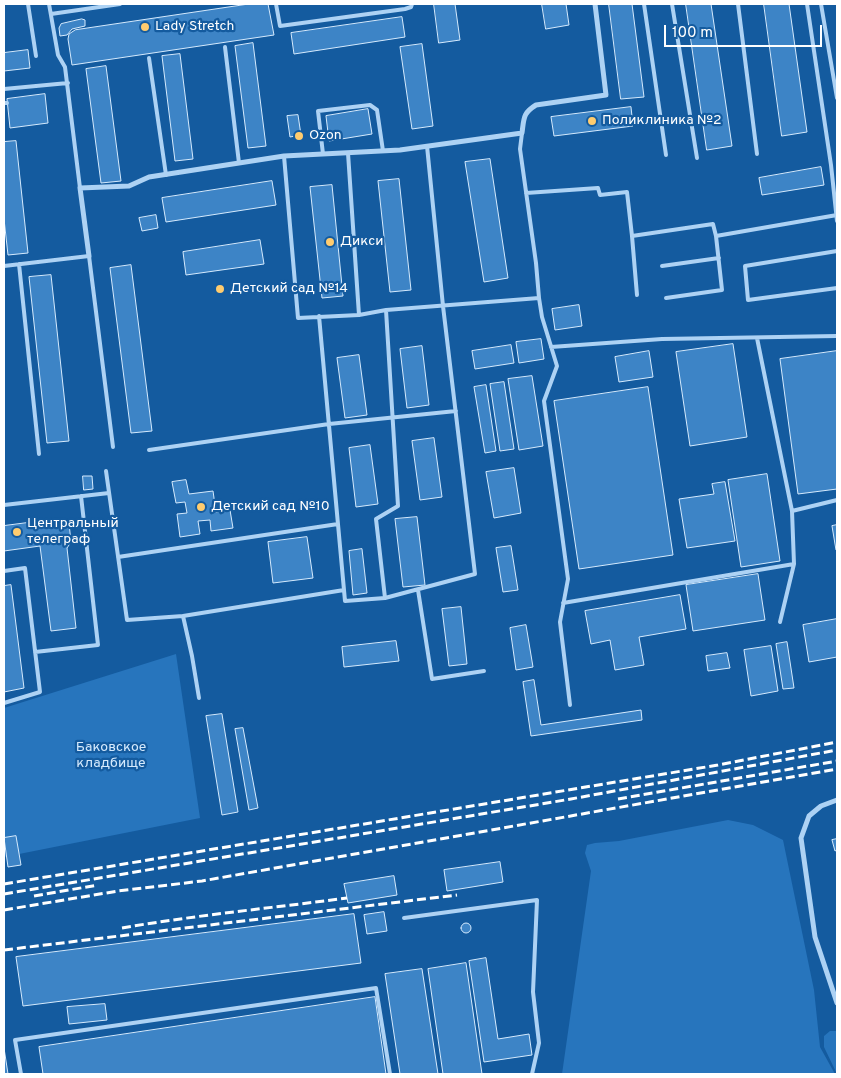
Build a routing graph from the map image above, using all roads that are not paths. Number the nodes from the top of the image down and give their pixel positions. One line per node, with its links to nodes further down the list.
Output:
1 (28, 4): 14 (lane)
2 (49, 4): 12 (lane)
3 (120, 4): 12 (lane)
4 (276, 4): 5 (lane)
5 (412, 4)
6 (595, 4): 20 (street)
7 (644, 4): 26 (lane)
8 (672, 4): 28 (lane)
9 (738, 4): 25 (lane)
10 (807, 4): 33 (lane)
11 (821, 4): 16 (lane)
12 (51, 14): 17 (lane)
13 (225, 47): 29 (lane)
14 (36, 56)
15 (149, 58): 30 (lane)
16 (836, 82): 19 (lane)
17 (68, 83): 18 (lane); 31 (lane)
18 (4, 89)
19 (837, 98)
20 (522, 133): 21 (street); 32 (lane)
21 (427, 146): 22 (street); 47 (lane)
22 (383, 151): 23 (street); 24 (lane)
23 (348, 153): 24 (street); 49 (lane)
24 (323, 154): 27 (street)
25 (757, 154)
26 (666, 155)
27 (284, 156): 29 (street); 50 (lane)
28 (697, 158)
29 (239, 163): 30 (street)
30 (166, 175): 31 (street)
31 (80, 188): 38 (street)
32 (526, 193): 35 (lane); 45 (lane)
33 (836, 215): 34 (lane); 36 (lane)
34 (837, 220)
35 (632, 236): 36 (lane); 44 (lane)
36 (716, 236): 39 (lane)
37 (837, 251): 43 (lane)
38 (89, 256): 40 (lane); 57 (lane)
39 (719, 258): 42 (lane); 46 (lane)
40 (19, 264): 41 (lane); 59 (lane)
41 (4, 266)
42 (662, 266)
43 (837, 288)
44 (637, 295)
45 (539, 298): 47 (lane); 53 (lane)
46 (666, 298)
47 (443, 306): 48 (lane); 54 (lane)
48 (386, 310): 49 (lane); 55 (lane)
49 (359, 314): 50 (lane)
50 (318, 316): 56 (lane)
51 (837, 336): 52 (lane)
52 (757, 338): 53 (lane); 65 (lane)
53 (551, 347): 73 (lane)
54 (456, 411): 55 (lane); 71 (lane)
55 (393, 418): 56 (lane); 72 (lane)
56 (329, 424): 58 (lane); 66 (lane)
57 (113, 447)
58 (149, 450)
59 (39, 454)
60 (106, 471): 61 (lane)
61 (109, 493): 62 (lane); 67 (lane)
62 (80, 496): 64 (lane); 76 (lane)
63 (837, 500): 65 (lane)
64 (4, 505)
65 (792, 511): 68 (lane)
66 (338, 524): 67 (lane); 70 (lane)
67 (118, 557): 74 (lane)
68 (794, 564): 73 (lane); 75 (lane)
69 (4, 571): 76 (lane)
70 (344, 590): 72 (lane); 74 (lane)
71 (418, 590): 72 (lane); 77 (lane)
72 (385, 598)
73 (563, 603): 80 (lane)
74 (183, 616): 78 (lane)
75 (780, 622)
76 (35, 652): 79 (lane)
77 (484, 671)
78 (199, 698)
79 (4, 703)
80 (570, 705)
81 (837, 800): 83 (street)
82 (404, 918): 86 (lane)
83 (837, 1003)
84 (21, 1074): 85 (lane)
85 (390, 1074)
86 (532, 1074)

